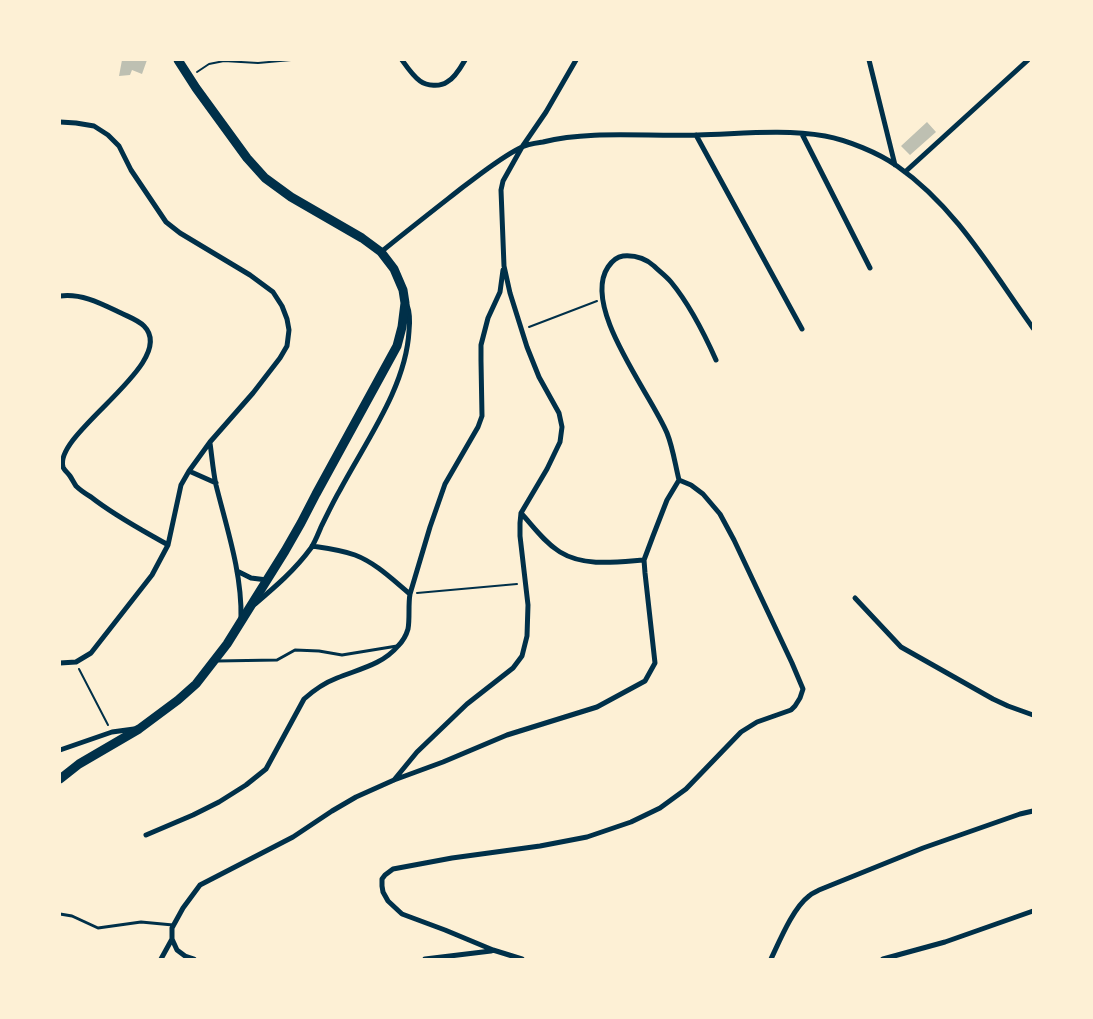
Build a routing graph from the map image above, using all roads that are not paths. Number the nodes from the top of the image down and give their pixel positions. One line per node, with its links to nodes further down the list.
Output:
1 (178, 60): 13 (main road)
2 (402, 60): 3 (street)
3 (465, 60)
4 (576, 60): 10 (street)
5 (869, 60): 11 (street)
6 (1028, 60): 12 (street)
7 (60, 122): 21 (street)
8 (802, 134): 9 (street); 11 (street); 15 (street)
9 (696, 135): 10 (street); 19 (street)
10 (522, 146): 13 (street); 14 (street)
11 (896, 165): 12 (street)
12 (905, 172): 18 (street)
13 (381, 252): 17 (main road)
14 (504, 266): 25 (street); 31 (street)
15 (870, 268)
16 (60, 296): 26 (street)
17 (404, 297): 27 (street); 30 (main road)
18 (1033, 328)
19 (802, 329)
20 (716, 360): 23 (street)
21 (210, 442): 22 (street); 24 (street)
22 (189, 472): 24 (street); 26 (street)
23 (679, 480): 28 (street); 49 (street)
24 (216, 484): 29 (street)
25 (521, 513): 28 (street); 42 (street)
26 (168, 545): 37 (street)
27 (312, 546): 31 (street); 33 (street)
28 (644, 560): 42 (street)
29 (237, 571): 30 (street); 34 (street)
30 (267, 580): 33 (main road)
31 (410, 594): 35 (street)
32 (855, 598): 38 (street)
33 (248, 610): 34 (main road)
34 (240, 624): 36 (main road)
35 (398, 646): 36 (lane); 44 (street)
36 (214, 661): 39 (main road)
37 (60, 663)
38 (1033, 715)
39 (139, 729): 40 (street); 41 (main road)
40 (60, 750)
41 (60, 779)
42 (394, 780): 47 (street)
43 (1033, 811): 54 (street)
44 (146, 835)
45 (1033, 911): 55 (street)
46 (60, 914): 47 (lane)
47 (173, 925): 48 (street)
48 (172, 939): 50 (street); 51 (street)
49 (493, 950): 52 (street); 53 (street)
50 (161, 959)
51 (194, 959)
52 (425, 959)
53 (522, 959)
54 (771, 959)
55 (882, 959)

